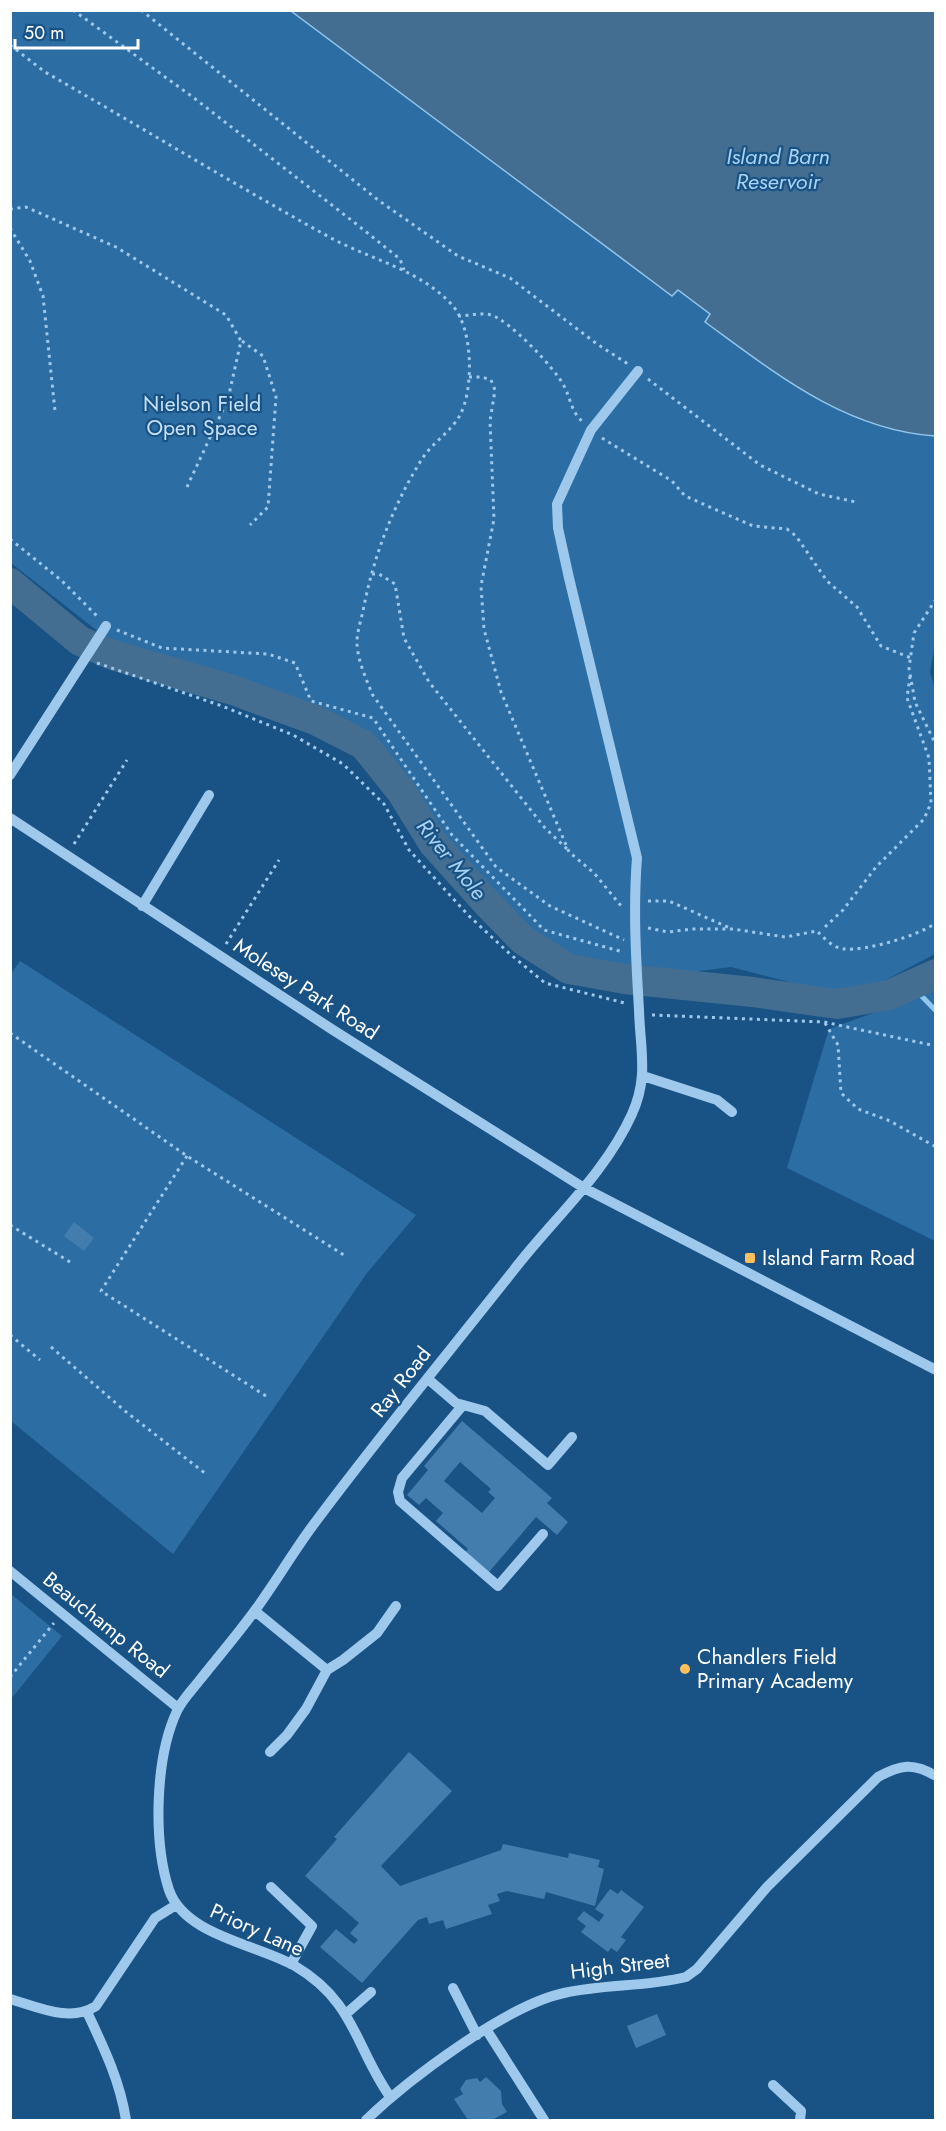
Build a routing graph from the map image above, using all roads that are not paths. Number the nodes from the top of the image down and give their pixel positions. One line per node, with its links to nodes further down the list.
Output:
1 (638, 371): 7 (street, Ray Road)
2 (103, 629): 3 (street)
3 (10, 775)
4 (208, 795): 6 (street)
5 (10, 818): 6 (street, Molesey Park Road)
6 (141, 906): 9 (street, Molesey Park Road)
7 (643, 1076): 8 (street); 9 (street, Ray Road)
8 (732, 1112)
9 (584, 1188): 10 (street); 11 (street, Ray Road)
10 (936, 1370)
11 (428, 1379): 12 (street); 17 (street, Ray Road)
12 (463, 1405): 13 (street); 14 (street)
13 (572, 1437)
14 (543, 1534)
15 (10, 1571): 19 (street, Beauchamp Road)
16 (396, 1606): 18 (street)
17 (255, 1611): 18 (street); 19 (street, Ray Road)
18 (327, 1670): 20 (street)
19 (178, 1708): 23 (street, Priory Lane)
20 (270, 1752)
21 (936, 1776): 30 (street, High Street)
22 (271, 1887): 24 (street)
23 (176, 1905): 24 (street, Priory Lane); 28 (street)
24 (291, 1964): 29 (street, Priory Lane)
25 (453, 1988): 30 (street)
26 (371, 1992): 29 (street)
27 (10, 1999): 28 (street)
28 (87, 2012): 33 (street)
29 (347, 2013): 32 (street, Priory Lane)
30 (481, 2032): 32 (street, High Street); 35 (street)
31 (773, 2085): 36 (street)
32 (391, 2098): 34 (street, High Street)
33 (126, 2121)
34 (366, 2121)
35 (544, 2121)
36 (800, 2121)

